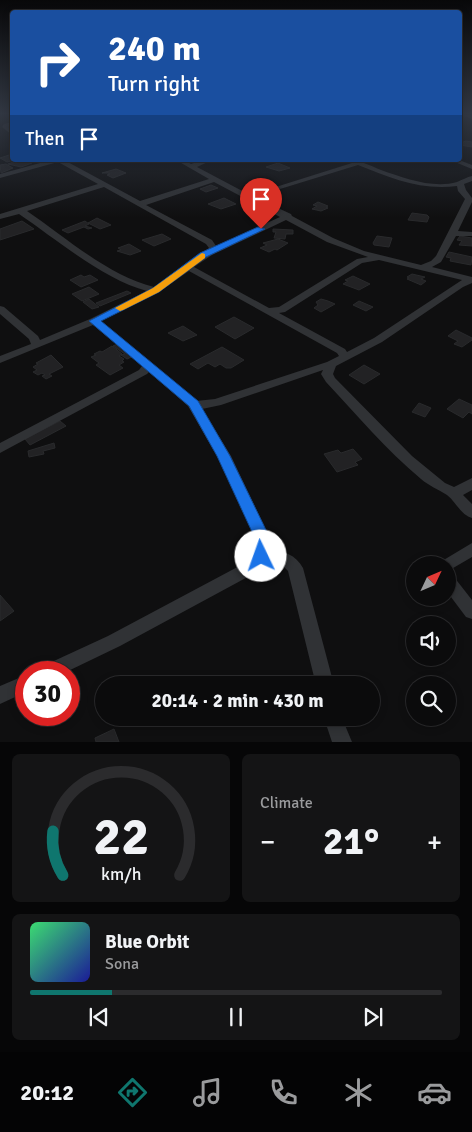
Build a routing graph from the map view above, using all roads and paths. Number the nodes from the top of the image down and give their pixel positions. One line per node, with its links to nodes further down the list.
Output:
1 (52, 162): 9 (street)
2 (63, 162): 12 (street)
3 (183, 162): 7 (street)
4 (203, 162): 7 (street)
5 (353, 162): 13 (street); 14 (street)
6 (458, 162): 8 (street)
7 (192, 166): 10 (street)
8 (472, 167)
9 (0, 176)
10 (213, 178): 14 (street); 15 (street)
11 (472, 178): 13 (street)
12 (104, 185): 15 (street); 16 (street)
13 (461, 188): 19 (street)
14 (247, 196): 17 (street)
15 (140, 204): 21 (street)
16 (22, 211): 18 (street); 26 (street)
17 (288, 216): 21 (street); 22 (street)
18 (0, 217)
19 (452, 233): 20 (street); 24 (street)
20 (472, 234)
21 (209, 253): 23 (street)
22 (361, 257): 24 (street); 28 (street)
23 (189, 268): 26 (street); 28 (street)
24 (420, 268): 25 (street)
25 (472, 280): 31 (street)
26 (156, 290): 29 (street)
27 (0, 309): 30 (street)
28 (268, 311): 31 (street)
29 (94, 321): 30 (street); 34 (street)
30 (36, 344): 32 (street)
31 (345, 357): 33 (street)
32 (0, 360)
33 (331, 364): 35 (street); 38 (street)
34 (148, 365): 35 (street); 36 (street)
35 (193, 404): 41 (street)
36 (0, 449)
37 (472, 483): 38 (street)
38 (452, 492): 39 (street)
39 (472, 513)
40 (472, 549): 42 (street)
41 (261, 556): 45 (street); 46 (street)
42 (456, 559)
43 (456, 592): 44 (street)
44 (472, 612)
45 (72, 661)
46 (323, 676)
47 (15, 688): 48 (street)
48 (0, 696)
49 (335, 726): 50 (street)
50 (342, 742)

